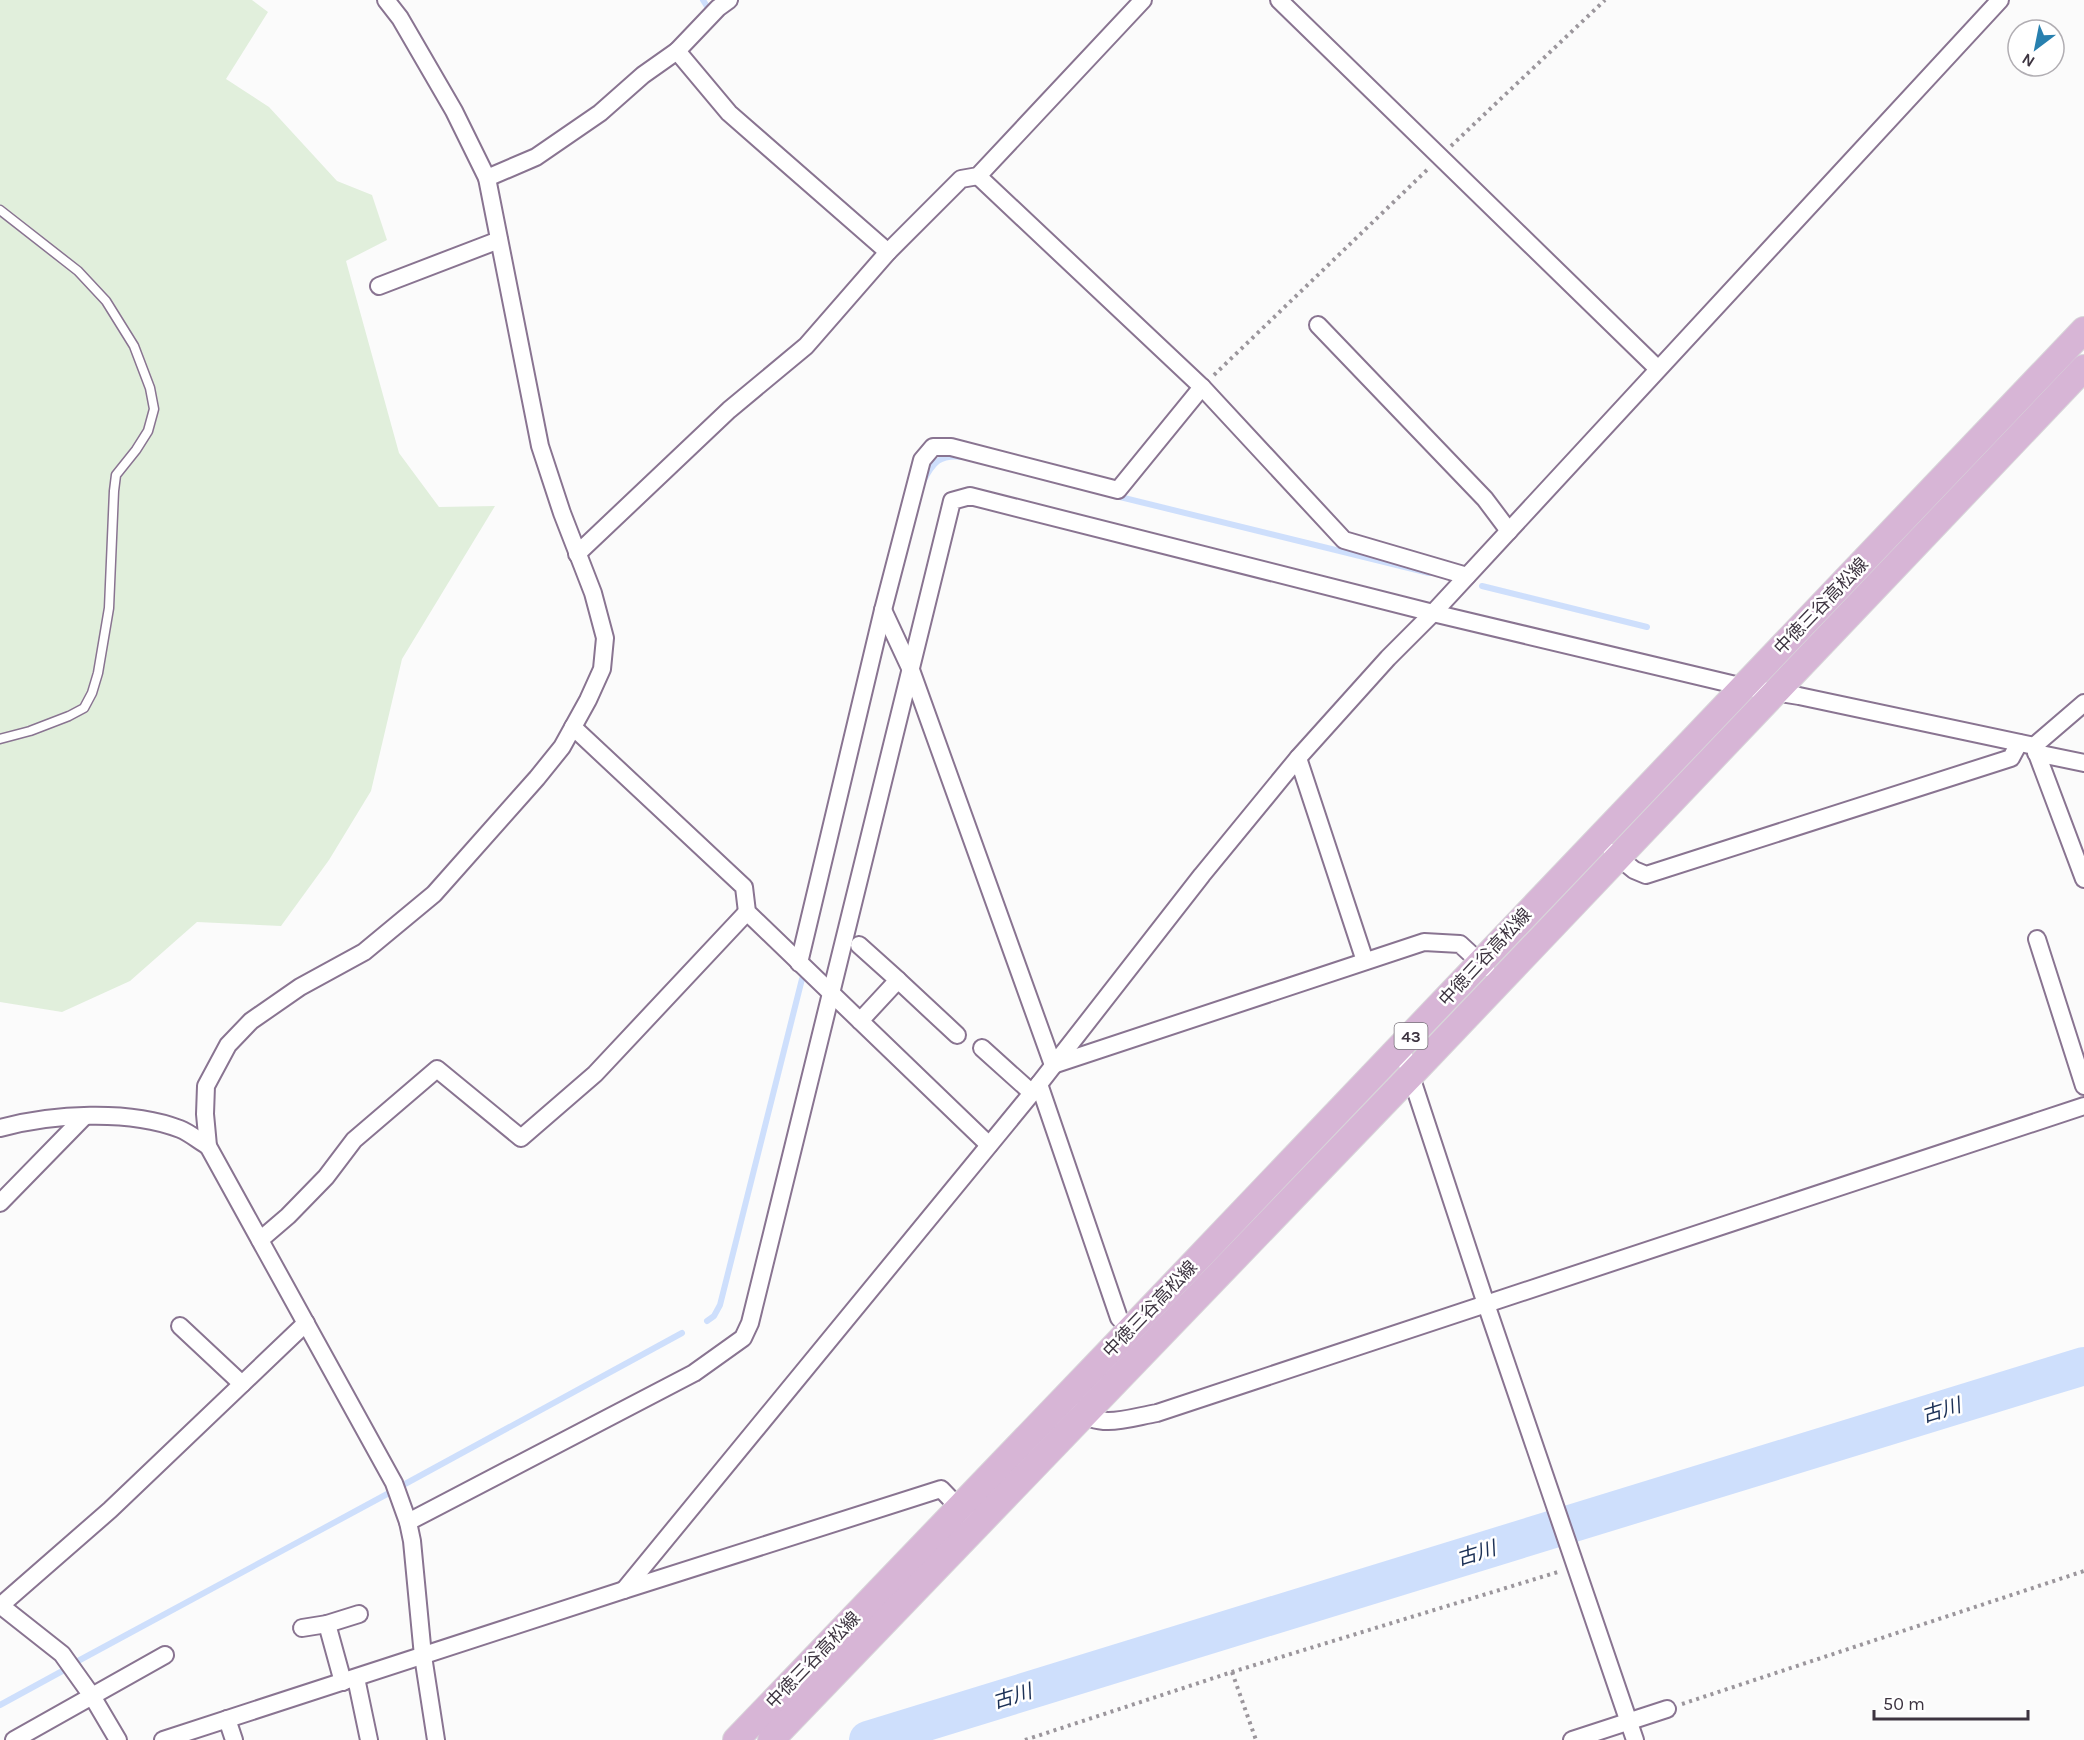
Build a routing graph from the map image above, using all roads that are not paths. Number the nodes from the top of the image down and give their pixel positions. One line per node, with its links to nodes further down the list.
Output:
1 (386, 0): 8 (street)
2 (1143, 0): 7 (street)
3 (1279, 0): 16 (street)
4 (2000, 0): 16 (street)
5 (720, 3): 6 (street)
6 (677, 51): 8 (street); 11 (street)
7 (978, 176): 11 (street); 17 (street)
8 (487, 178): 10 (street)
9 (0, 210): 28 (lane)
10 (499, 240): 12 (street); 19 (street)
11 (888, 252): 19 (street)
12 (379, 286)
13 (1318, 325): 18 (street)
14 (2084, 330): 24 (main road, 中徳三谷高松線 / 43)
15 (2084, 368): 25 (main road, 中徳三谷高松線 / 43)
16 (1658, 369): 18 (street)
17 (1202, 387): 20 (street); 21 (street)
18 (1509, 531): 20 (street)
19 (577, 554): 27 (street)
20 (1467, 576): 22 (street)
21 (883, 610): 23 (street); 40 (street)
22 (1433, 613): 23 (street); 24 (street); 30 (street)
23 (911, 669): 43 (street); 48 (street)
24 (1744, 687): 25 (street); 32 (main road, 中徳三谷高松線 / 43)
25 (1776, 692): 29 (street); 33 (main road, 中徳三谷高松線 / 43)
26 (2084, 703): 29 (street)
27 (573, 727): 35 (street); 56 (street)
28 (0, 739)
29 (2030, 747): 31 (street); 33 (street); 34 (street)
30 (1298, 758): 38 (street); 48 (street)
31 (2084, 763)
32 (1598, 839): 33 (street); 39 (main road, 中徳三谷高松線 / 43)
33 (1618, 858): 42 (main road, 中徳三谷高松線 / 43)
34 (2084, 879)
35 (747, 912): 40 (street); 58 (street)
36 (2037, 939): 50 (street)
37 (859, 945): 41 (street)
38 (1365, 962): 39 (street); 48 (street)
39 (1480, 962): 42 (street); 46 (main road, 中徳三谷高松線 / 43)
40 (799, 963): 43 (street)
41 (898, 980): 44 (street); 45 (street)
42 (1500, 981): 49 (main road, 中徳三谷高松線 / 43)
43 (832, 994): 44 (street); 67 (street)
44 (860, 1021): 55 (street)
45 (957, 1035)
46 (1401, 1046): 49 (street); 62 (main road, 中徳三谷高松線 / 43)
47 (982, 1048): 51 (street)
48 (1053, 1065): 51 (street)
49 (1411, 1075): 59 (street); 65 (main road, 中徳三谷高松線 / 43)
50 (2084, 1086)
51 (1035, 1089): 55 (street); 62 (street)
52 (2084, 1106): 59 (street)
53 (84, 1117): 54 (street); 56 (street); 57 (street)
54 (0, 1128)
55 (989, 1145): 69 (street)
56 (208, 1146): 58 (street)
57 (0, 1203)
58 (260, 1240): 60 (street)
59 (1486, 1304): 65 (street); 80 (street)
60 (306, 1323): 63 (street); 67 (street)
61 (180, 1326): 63 (street)
62 (1131, 1329): 64 (main road, 中徳三谷高松線 / 43)
63 (242, 1384): 70 (street)
64 (1064, 1398): 65 (street); 66 (main road, 中徳三谷高松線 / 43)
65 (1084, 1415): 68 (main road, 中徳三谷高松線 / 43)
66 (959, 1508): 68 (street); 69 (street); 87 (main road, 中徳三谷高松線 / 43)
67 (408, 1522): 75 (street)
68 (978, 1526): 88 (main road, 中徳三谷高松線 / 43)
69 (624, 1590): 75 (street)
70 (0, 1605): 77 (street)
71 (359, 1614): 72 (street)
72 (327, 1624): 73 (street); 76 (street)
73 (302, 1628)
74 (165, 1655): 77 (street)
75 (423, 1656): 76 (street); 86 (street)
76 (350, 1680): 79 (street); 85 (street)
77 (92, 1696): 81 (street); 82 (street)
78 (1666, 1709): 80 (street)
79 (228, 1719): 83 (street); 84 (street)
80 (1629, 1721): 89 (street); 90 (street)
81 (14, 1740)
82 (118, 1740)
83 (163, 1740)
84 (234, 1740)
85 (369, 1740)
86 (436, 1740)
87 (736, 1740)
88 (771, 1740)
89 (1572, 1740)
90 (1635, 1740)

